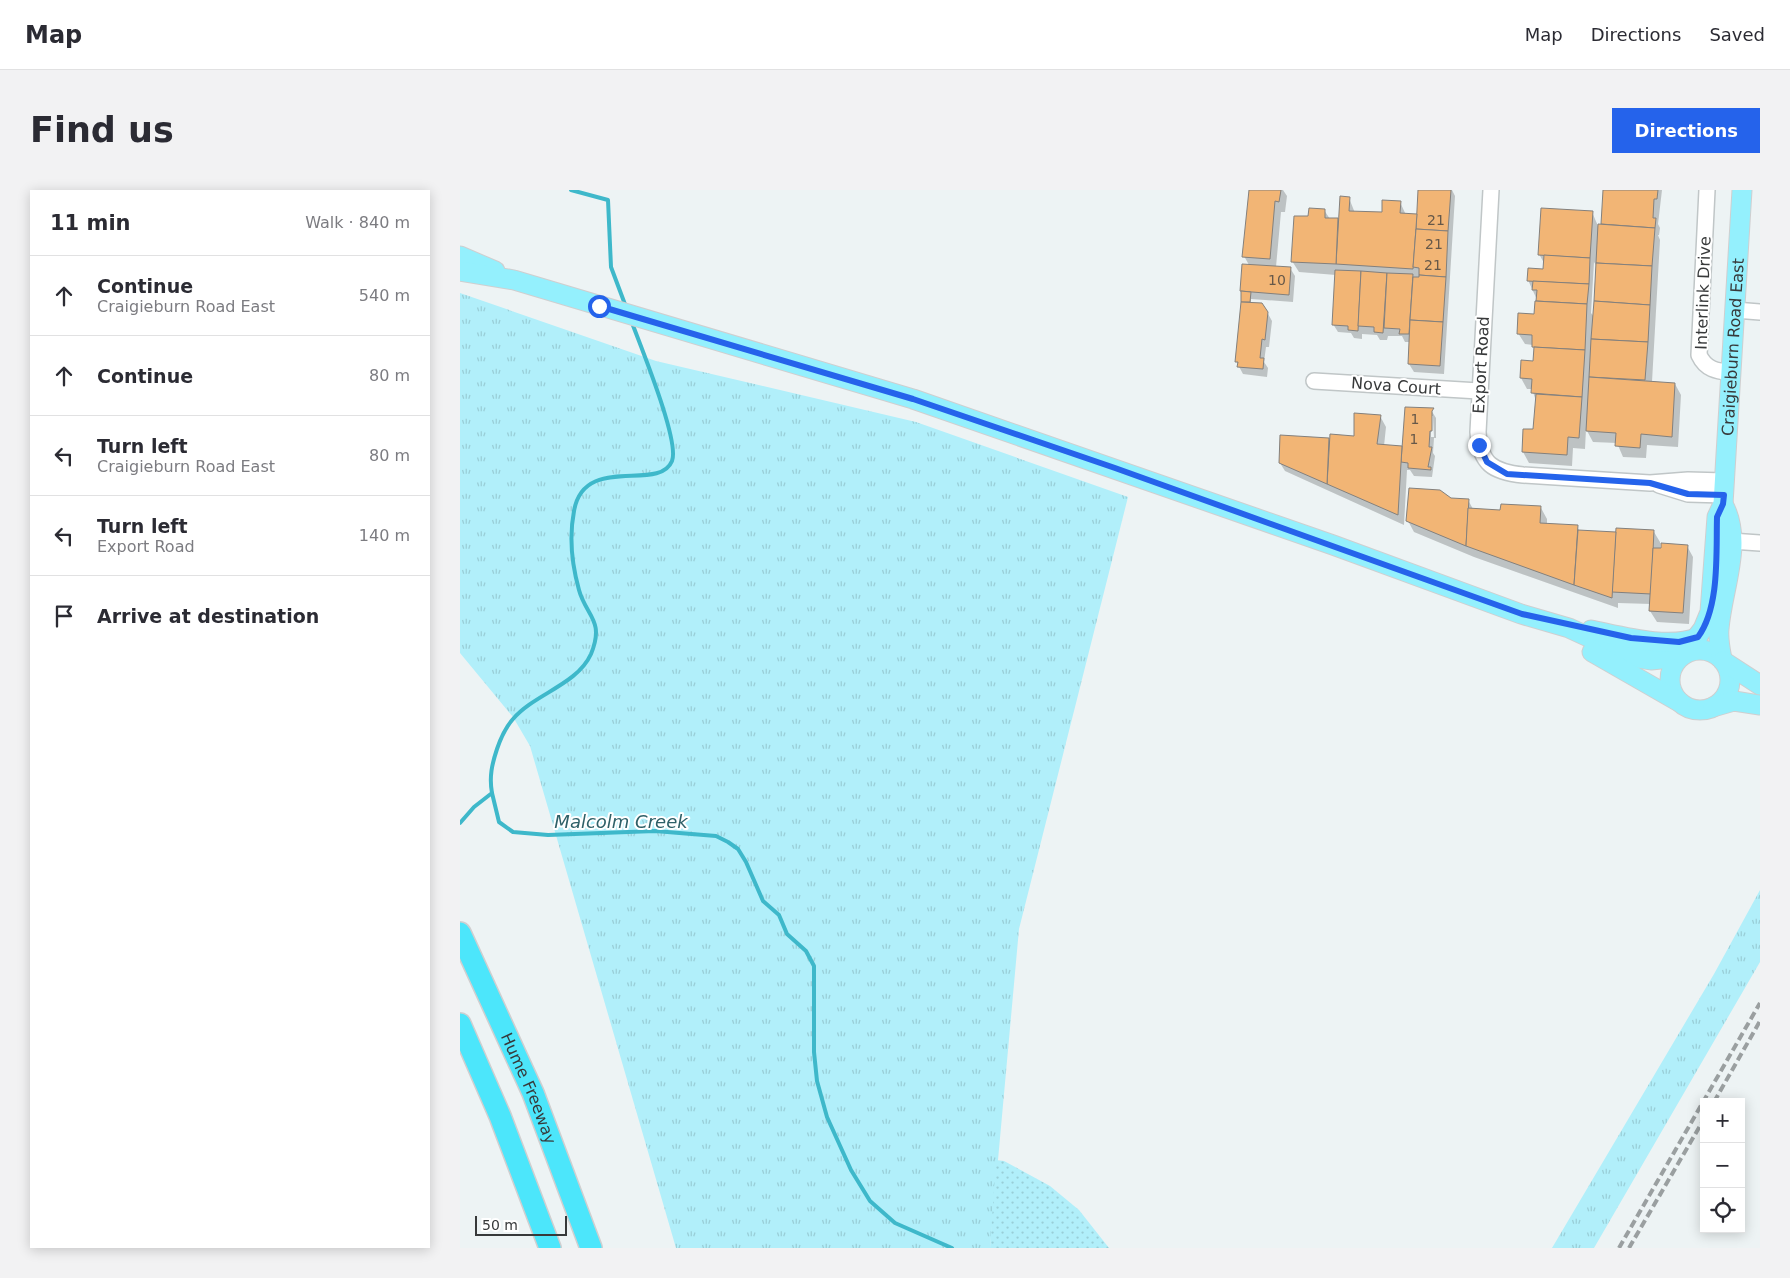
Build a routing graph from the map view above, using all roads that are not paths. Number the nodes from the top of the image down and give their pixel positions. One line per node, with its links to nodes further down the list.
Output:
1 (1491, 190): 11 (street, Export Road)
2 (1708, 190): 9 (street, Interlink Drive)
3 (1742, 190): 7 (main road, Craigieburn Road East)
4 (460, 256): 6 (main road)
5 (460, 271): 6 (main road)
6 (514, 280): 15 (main road)
7 (1735, 310): 8 (street); 9 (main road, Craigieburn Road East)
8 (1760, 312)
9 (1732, 373): 12 (main road, Craigieburn Road East)
10 (1314, 381): 11 (street, Nova Court)
11 (1479, 391): 12 (street, Export Road)
12 (1724, 494): 13 (main road, Craigieburn Road East); 17 (main road, Craigieburn Road East)
13 (1730, 541): 14 (street); 19 (main road, Craigieburn Road East)
14 (1760, 543)
15 (1522, 614): 16 (main road); 21 (main road)
16 (1556, 623): 17 (main road); 18 (main road)
17 (1698, 637): 18 (main road, Craigieburn Road East)
18 (1682, 656): 19 (main road); 21 (main road)
19 (1722, 660): 20 (main road); 23 (main road)
20 (1760, 685)
21 (1684, 705): 23 (main road)
22 (1760, 705): 23 (main road)
23 (1712, 707)
24 (460, 933): 27 (highway, Hume Freeway)
25 (460, 1024): 26 (highway)
26 (550, 1248)
27 (591, 1248)

